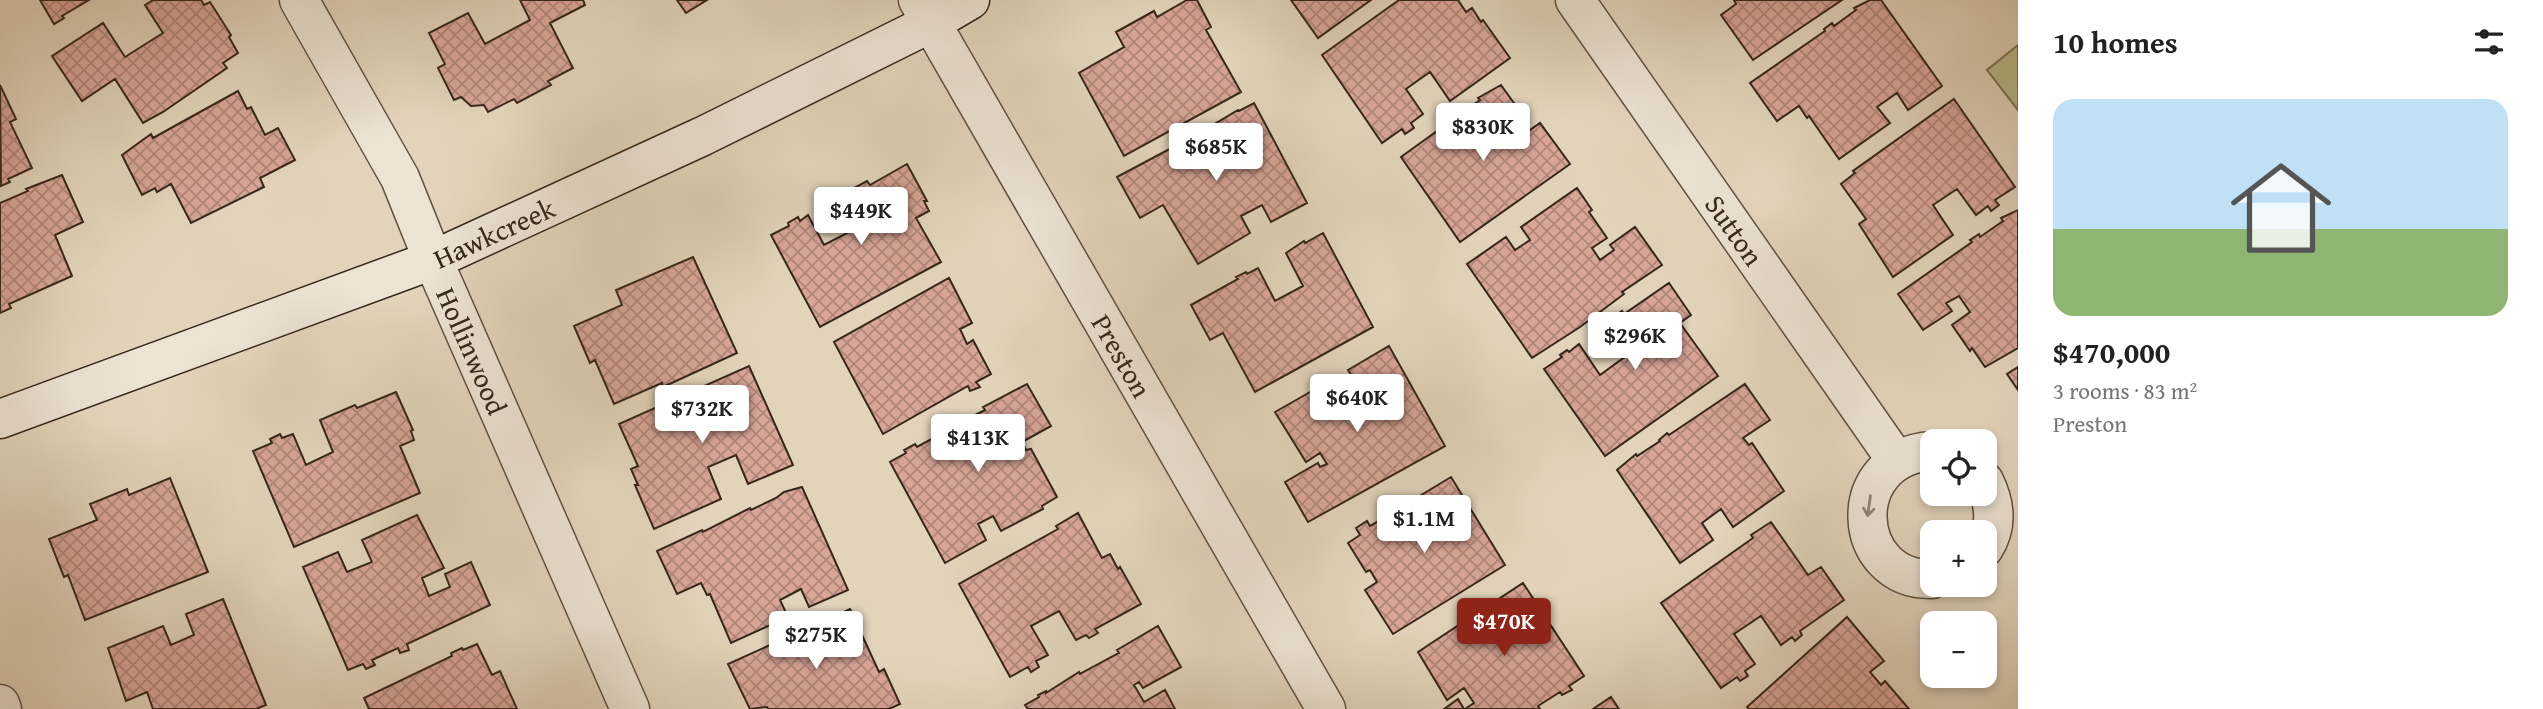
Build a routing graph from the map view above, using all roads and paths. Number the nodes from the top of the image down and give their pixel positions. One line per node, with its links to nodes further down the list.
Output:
1 (299, 0): 5 (street, Hollinwood)
2 (970, 0): 4 (street, Hawkcreek)
3 (1575, 0): 7 (street, Sutton)
4 (925, 12): 5 (street, Hawkcreek); 10 (street, Preston)
5 (433, 260): 6 (street, Hawkcreek); 9 (street, Hollinwood)
6 (0, 419)
7 (1914, 456): 8 (street, one-way to 8)
8 (1920, 578)
9 (631, 709)
10 (1326, 709)

